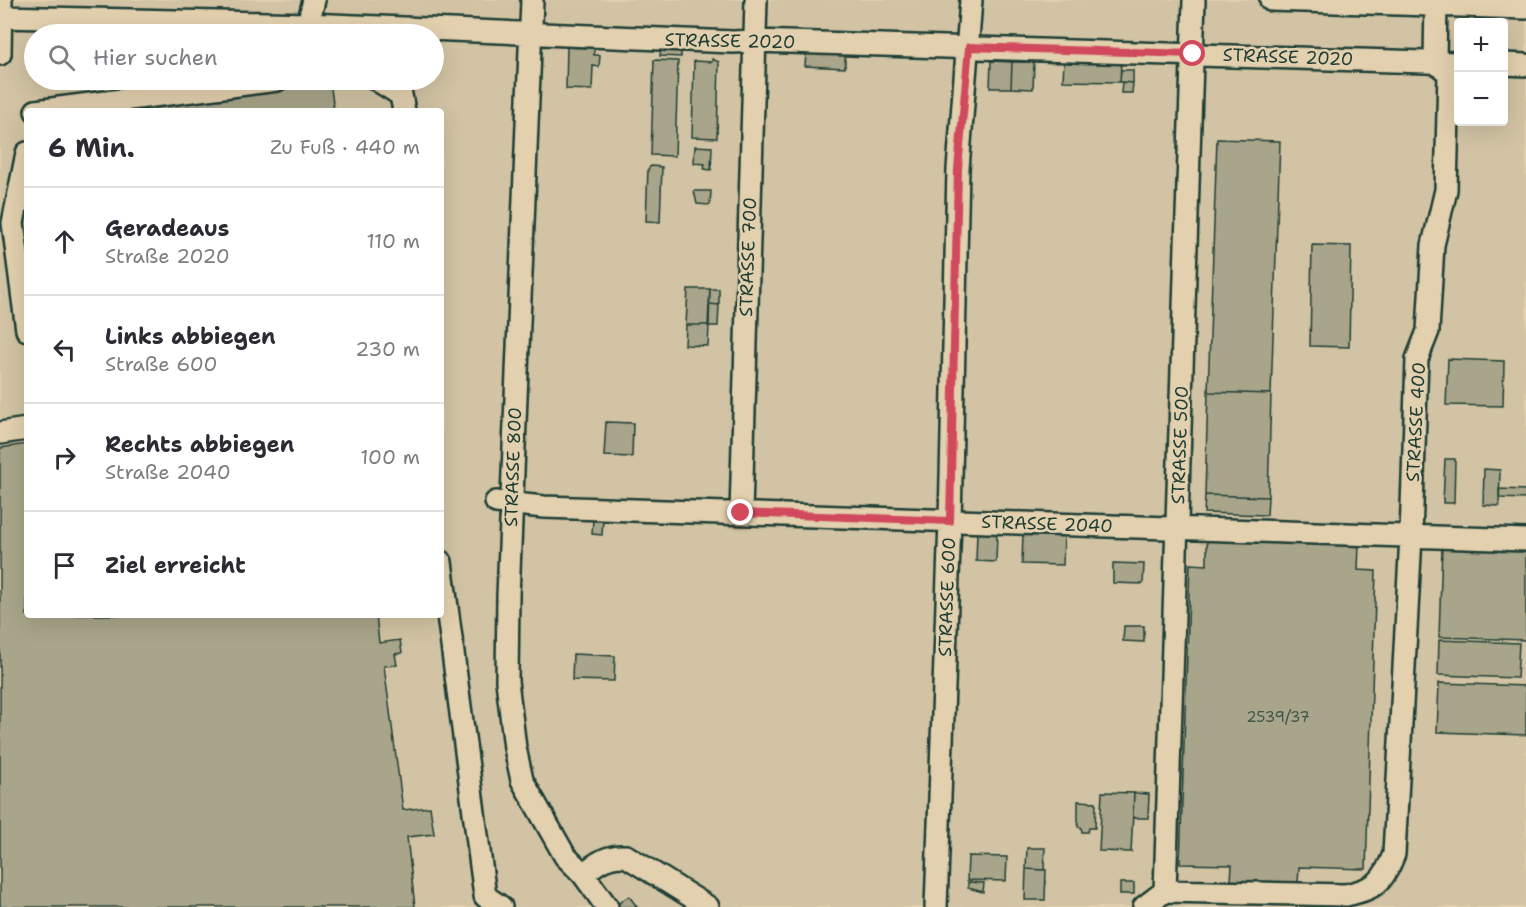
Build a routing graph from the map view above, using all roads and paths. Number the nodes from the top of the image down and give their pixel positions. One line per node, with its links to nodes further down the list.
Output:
1 (314, 0): 10 (street)
2 (532, 0): 12 (street, STRASSE 800)
3 (756, 0): 13 (street, STRASSE 700)
4 (971, 0): 14 (street, STRASSE 600)
5 (1194, 0): 16 (street, STRASSE 500)
6 (1271, 0): 7 (street)
7 (1436, 3): 9 (street); 17 (street)
8 (1, 8): 10 (street, STRASSE 2020); 15 (street)
9 (1526, 8)
10 (308, 24)
11 (444, 30): 12 (street, STRASSE 2020)
12 (531, 34): 13 (street, STRASSE 2020); 29 (street, STRASSE 800)
13 (754, 41): 14 (street, STRASSE 2020); 30 (street, STRASSE 700)
14 (969, 47): 16 (street, STRASSE 2020); 31 (street, STRASSE 600)
15 (0, 54)
16 (1193, 54): 17 (street, STRASSE 2020); 32 (street, STRASSE 500)
17 (1435, 62): 18 (street, STRASSE 2020); 33 (street, STRASSE 400)
18 (1454, 63)
19 (1508, 64): 20 (street)
20 (1526, 65)
21 (199, 90): 23 (street)
22 (395, 90): 24 (street)
23 (59, 108)
24 (403, 108)
25 (24, 168): 26 (street)
26 (24, 307)
27 (24, 429): 28 (street)
28 (0, 433)
29 (503, 502): 30 (street, STRASSE 2040); 36 (street, STRASSE 800)
30 (741, 513): 31 (street, STRASSE 2040)
31 (950, 521): 32 (street, STRASSE 2040); 41 (street, STRASSE 600)
32 (1178, 528): 33 (street, STRASSE 2040); 37 (street, STRASSE 500)
33 (1411, 536): 34 (street, STRASSE 2040); 37 (street, STRASSE 400)
34 (1526, 540)
35 (444, 585): 38 (street)
36 (583, 874): 39 (street, STRASSE 800); 40 (street)
37 (1165, 891): 42 (street)
38 (501, 907)
39 (607, 907)
40 (708, 907)
41 (936, 907)
42 (1144, 907)

